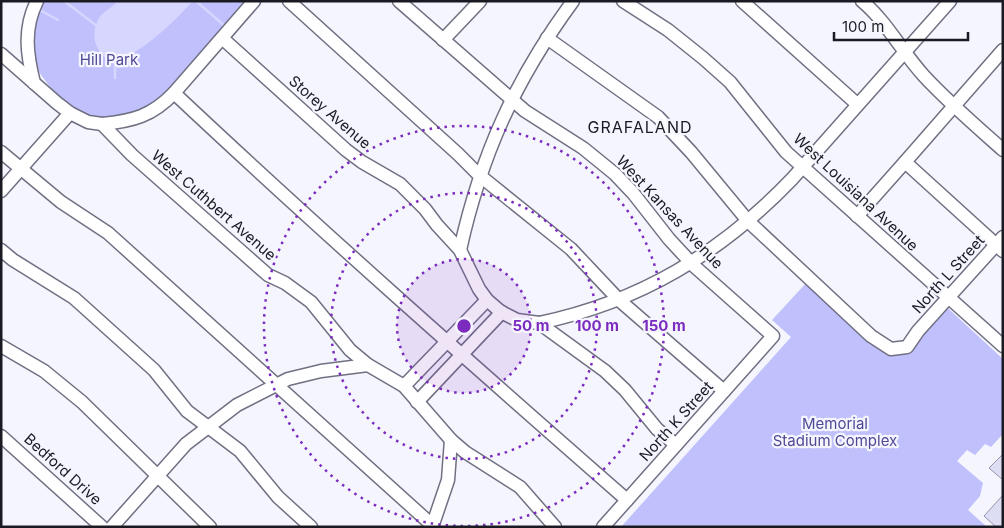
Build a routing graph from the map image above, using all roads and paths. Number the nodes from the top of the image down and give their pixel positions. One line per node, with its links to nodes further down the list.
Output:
1 (37, 1): 17 (street)
2 (254, 1): 11 (street)
3 (290, 1): 29 (street)
4 (399, 1): 13 (street, West Kansas Avenue)
5 (480, 1): 13 (street)
6 (573, 1): 12 (street)
7 (624, 1): 27 (street, West Louisiana Avenue)
8 (742, 1): 20 (street)
9 (862, 1): 14 (street)
10 (950, 1): 14 (street)
11 (222, 38): 18 (street); 35 (street, Storey Avenue)
12 (546, 38): 19 (street); 32 (street, North L Street)
13 (443, 40): 19 (street, West Kansas Avenue)
14 (906, 51): 20 (street); 21 (street)
15 (1002, 53): 21 (street)
16 (1, 54): 17 (street, West Cuthbert Avenue)
17 (34, 83): 22 (street, West Cuthbert Avenue)
18 (174, 93): 23 (street); 43 (street)
19 (511, 100): 29 (street); 36 (street, West Kansas Avenue)
20 (857, 104): 27 (street)
21 (954, 106): 24 (street); 26 (street)
22 (70, 112): 23 (street, West Cuthbert Avenue); 28 (street)
23 (102, 124): 47 (street, West Cuthbert Avenue)
24 (1003, 150)
25 (1, 152): 28 (street)
26 (905, 162): 31 (street); 33 (street)
27 (802, 166): 31 (street, West Louisiana Avenue); 32 (street)
28 (21, 169): 30 (street); 48 (street)
29 (480, 176): 35 (street); 39 (street)
30 (1, 192)
31 (856, 216): 37 (street, West Louisiana Avenue)
32 (748, 221): 36 (street); 37 (street, North L Street)
33 (1000, 245): 37 (street, North L Street)
34 (1, 250): 52 (street)
35 (460, 250): 38 (street, Storey Avenue)
36 (691, 263): 39 (street); 42 (street, West Kansas Avenue)
37 (949, 298): 45 (street, West Louisiana Avenue)
38 (487, 300): 40 (street, Storey Avenue); 43 (street)
39 (619, 300): 41 (street); 50 (street)
40 (502, 312): 41 (street, Storey Avenue); 46 (street)
41 (539, 323): 55 (street, Storey Avenue)
42 (773, 336): 50 (street, North K Street)
43 (447, 341): 46 (street); 49 (street)
44 (1, 346): 56 (street)
45 (1003, 346)
46 (462, 355): 51 (street); 57 (street)
47 (368, 365): 48 (street); 49 (street, West Cuthbert Avenue)
48 (277, 384): 52 (street); 58 (street)
49 (404, 386): 51 (street, West Cuthbert Avenue)
50 (724, 391): 55 (street, North K Street)
51 (418, 402): 53 (street, West Cuthbert Avenue)
52 (208, 428): 56 (street); 62 (street)
53 (451, 440): 58 (street); 63 (street, West Cuthbert Avenue)
54 (3, 442): 59 (street, Bedford Drive)
55 (676, 445): 57 (street, North K Street)
56 (158, 475): 60 (street); 61 (street)
57 (627, 500): 64 (street, North K Street)
58 (432, 526)
59 (102, 527)
60 (112, 527)
61 (210, 527)
62 (311, 527)
63 (555, 527)
64 (603, 527)

